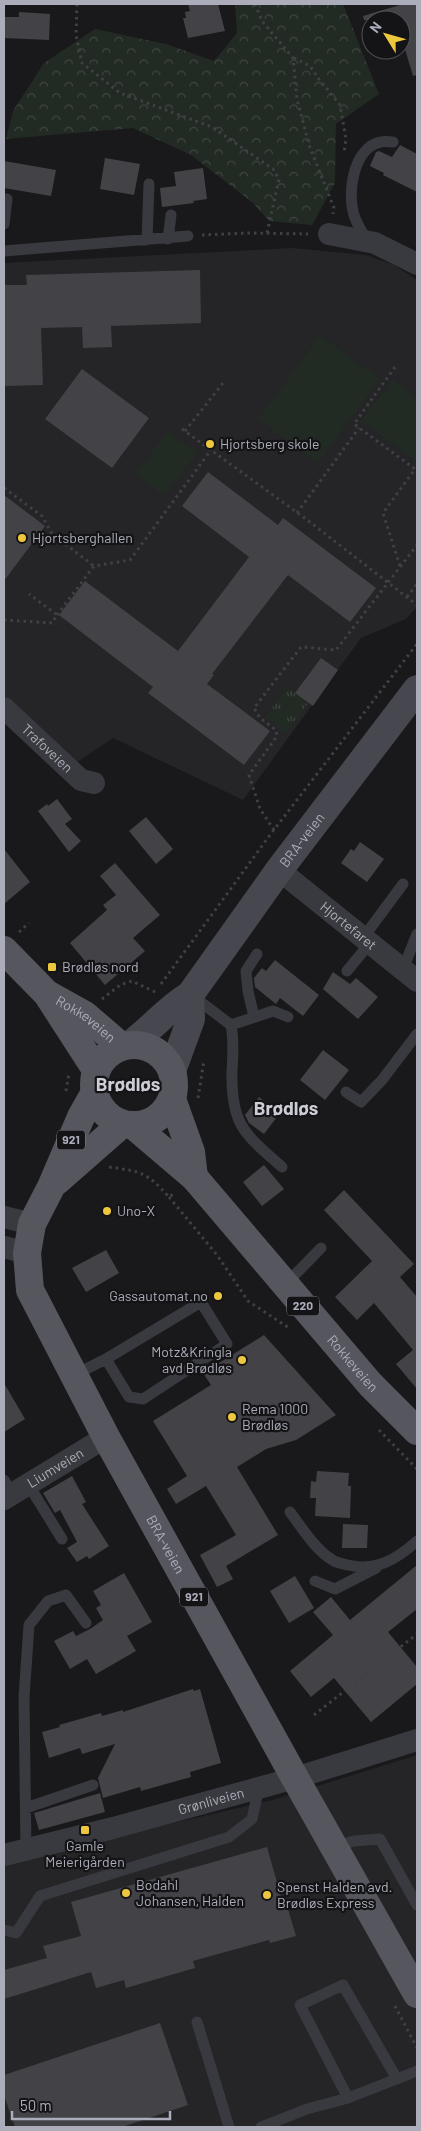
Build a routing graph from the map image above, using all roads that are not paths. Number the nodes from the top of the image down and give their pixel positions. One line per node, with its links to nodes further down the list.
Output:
1 (393, 142): 10 (lane)
2 (149, 184): 9 (lane)
3 (7, 199): 5 (lane)
4 (171, 215): 8 (lane)
5 (4, 224)
6 (330, 234): 10 (street)
7 (188, 236): 8 (lane)
8 (168, 239): 9 (lane)
9 (147, 240): 11 (lane)
10 (368, 242): 12 (street)
11 (4, 251)
12 (417, 263)
13 (417, 689): 16 (main road, BRA-veien)
14 (4, 708): 15 (street, Trafoveien)
15 (94, 783)
16 (279, 870): 19 (street, Hjortefaret); 25 (main road, BRA-veien)
17 (403, 884): 19 (lane)
18 (417, 934): 23 (lane)
19 (366, 940): 22 (lane); 23 (street, Hjortefaret)
20 (4, 950): 24 (main road, Rokkeveien / 220)
21 (257, 954): 26 (lane)
22 (347, 971)
23 (410, 975)
24 (47, 994): 30 (main road, Rokkeveien / 220); 32 (main road, Rokkeveien / 220)
25 (190, 994): 28 (lane); 30 (main road, BRA-veien); 31 (main road)
26 (254, 1017): 27 (lane); 28 (lane)
27 (288, 1017)
28 (231, 1025): 36 (lane)
29 (417, 1034): 33 (lane)
30 (126, 1045): 31 (main road, 220); 32 (main road)
31 (172, 1070): 34 (main road)
32 (95, 1082): 35 (main road, 220); 38 (main road, BRA-veien / 921)
33 (346, 1092)
34 (185, 1101): 35 (main road); 37 (main road)
35 (128, 1124): 37 (main road, Rokkeveien / 220); 38 (main road, BRA-veien / 921)
36 (282, 1167)
37 (188, 1182): 43 (main road, Rokkeveien / 220)
38 (50, 1187): 40 (main road, BRA-veien / 921)
39 (4, 1217): 40 (street)
40 (32, 1224): 42 (main road, BRA-veien / 921)
41 (321, 1248): 43 (lane)
42 (15, 1250): 45 (main road, BRA-veien / 921)
43 (285, 1285): 46 (main road, Rokkeveien / 220)
44 (106, 1359): 44 (lane); 45 (lane)
45 (74, 1375): 47 (main road, BRA-veien / 921)
46 (417, 1431)
47 (106, 1437): 48 (street, Liumveien); 56 (main road, BRA-veien / 921)
48 (12, 1489): 50 (lane)
49 (290, 1512): 52 (lane)
50 (62, 1539)
51 (417, 1541): 52 (lane)
52 (378, 1567): 53 (lane)
53 (315, 1581)
54 (86, 1623): 59 (lane)
55 (417, 1740): 56 (street, Grønliveien)
56 (295, 1778): 58 (street, Grønliveien); 60 (main road, BRA-veien / 921)
57 (93, 1785): 59 (lane)
58 (259, 1787): 61 (street, Grønliveien); 64 (lane)
59 (26, 1808): 61 (lane)
60 (334, 1848): 63 (lane); 65 (main road, BRA-veien / 921)
61 (26, 1851): 62 (street, Grønliveien)
62 (4, 1855)
63 (417, 1905)
64 (4, 1930)
65 (417, 1994)
66 (197, 2022): 70 (lane)
67 (417, 2071): 68 (lane)
68 (397, 2079): 69 (lane); 69 (lane)
69 (348, 2098): 71 (lane)
70 (229, 2127)
71 (261, 2127)

